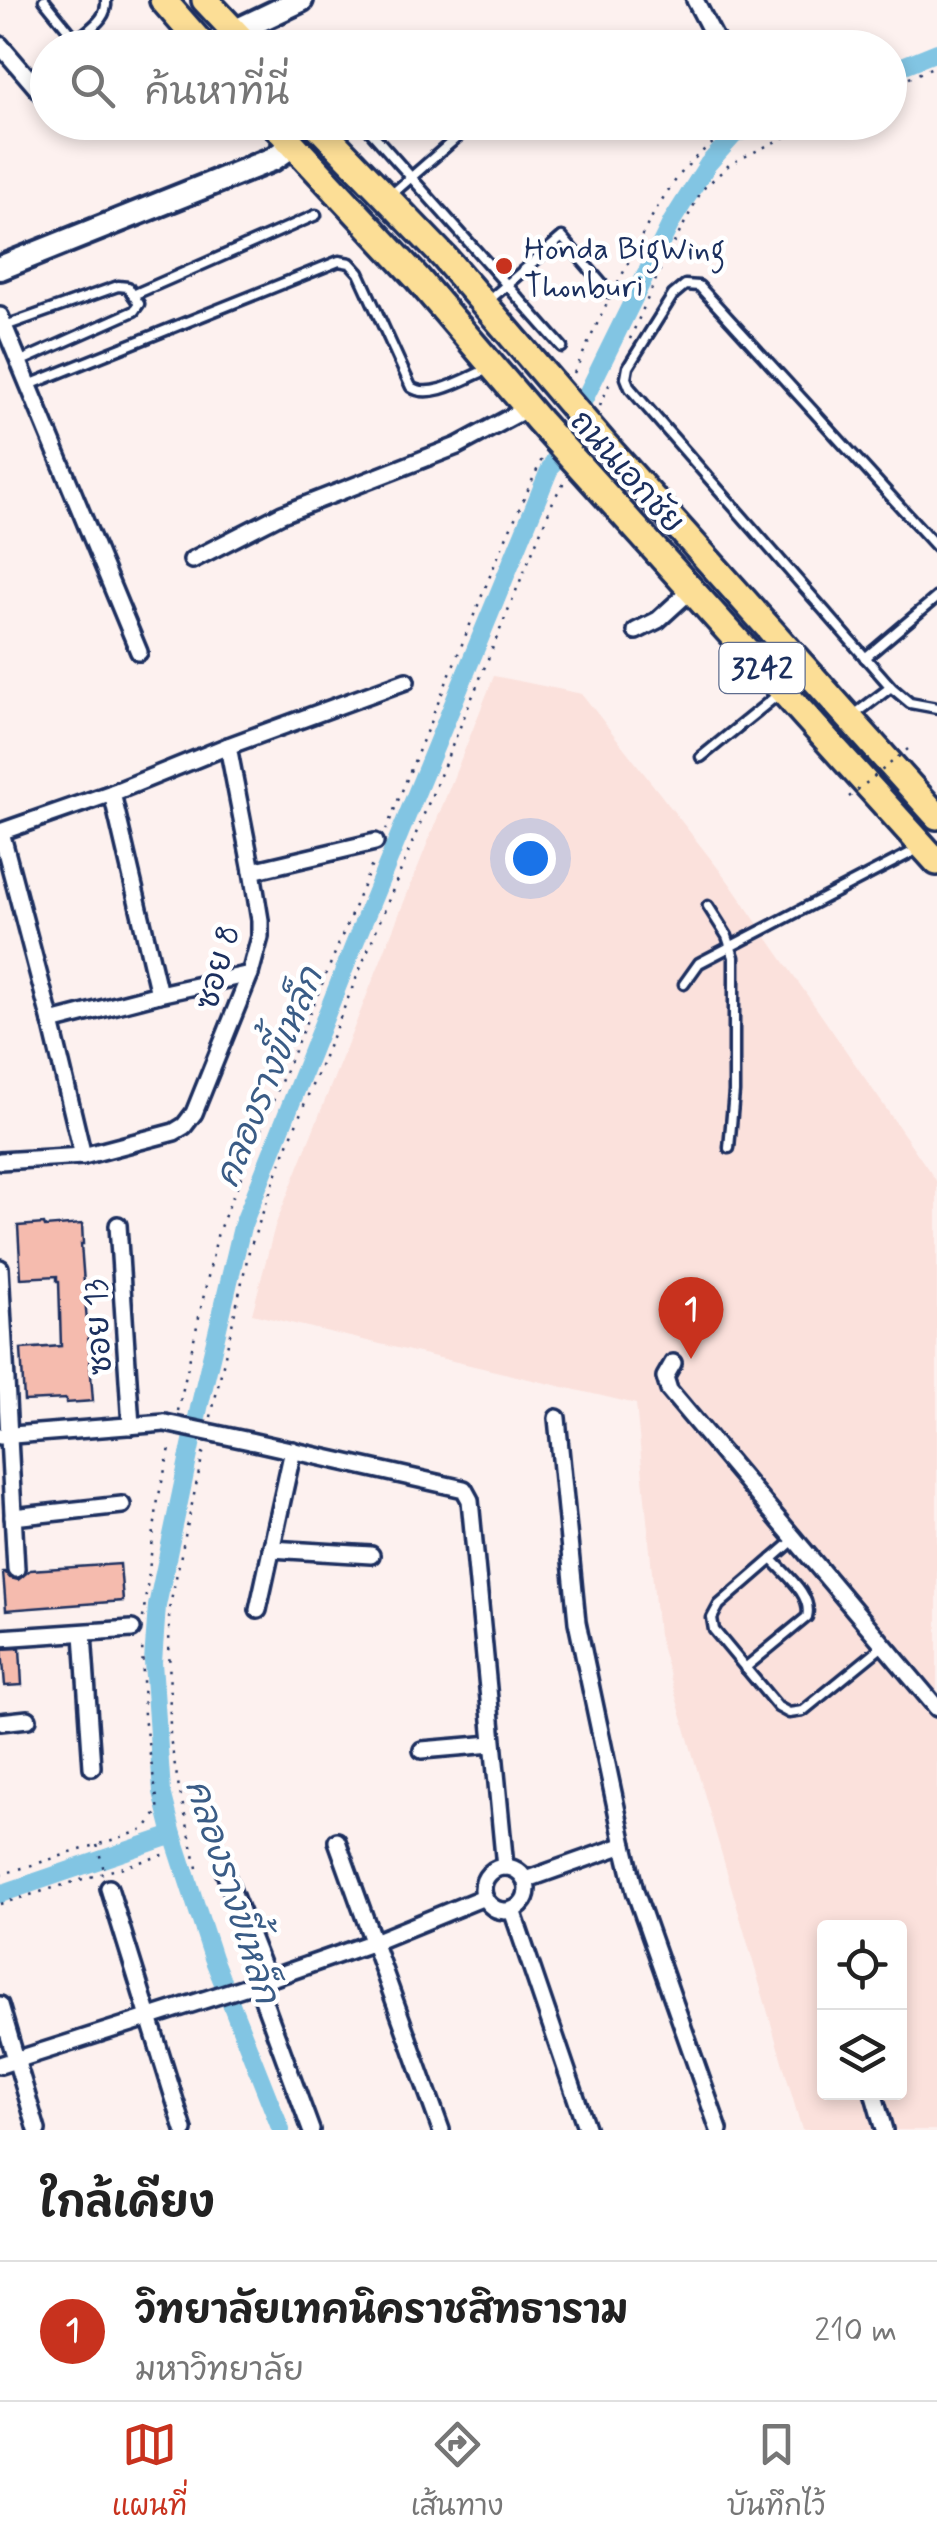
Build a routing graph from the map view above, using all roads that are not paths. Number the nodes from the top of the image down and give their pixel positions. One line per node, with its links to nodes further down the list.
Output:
1 (44, 0): 7 (lane)
2 (106, 0): 8 (lane)
3 (163, 0): 9 (main road)
4 (205, 0): 10 (main road)
5 (301, 0): 11 (main road)
6 (695, 0): 12 (street)
7 (69, 30)
8 (92, 30)
9 (188, 30)
10 (234, 30)
11 (256, 30)
12 (711, 30)
13 (0, 46): 14 (street)
14 (30, 80)
15 (288, 140): 20 (main road, ถนนเอกชัย / 3242)
16 (299, 140): 20 (main road)
17 (332, 140): 22 (main road, ถนนเอกชัย / 3242)
18 (378, 140): 21 (lane)
19 (454, 140): 21 (lane)
20 (293, 146): 24 (main road); 32 (main road, ถนนเอกชัย / 3242)
21 (411, 177): 22 (lane); 25 (lane)
22 (388, 197): 28 (main road, ถนนเอกชัย / 3242)
23 (316, 215): 26 (lane)
24 (0, 268)
25 (507, 285): 27 (lane); 28 (lane); 30 (lane)
26 (134, 294): 29 (lane); 31 (lane)
27 (610, 294)
28 (484, 304): 37 (main road, ถนนเอกชัย / 3242)
29 (2, 321): 31 (street)
30 (562, 346)
31 (19, 362): 33 (street)
32 (493, 368): 33 (lane); 34 (main road, ถนนเอกชัย / 3242)
33 (28, 385): 41 (street)
34 (533, 415): 36 (street); 38 (main road, ถนนเอกชัย / 3242)
35 (937, 547): 42 (lane)
36 (192, 560)
37 (715, 568): 38 (lane); 47 (main road, ถนนเอกชัย / 3242)
38 (691, 590): 40 (street); 45 (main road, ถนนเอกชัย / 3242)
39 (937, 596): 42 (lane)
40 (636, 631)
41 (139, 652)
42 (866, 658): 44 (lane)
43 (406, 681): 48 (street)
44 (891, 687): 46 (lane); 47 (lane)
45 (782, 691): 49 (lane); 54 (main road, ถนนเอกชัย / 3242)
46 (937, 708)
47 (850, 718): 51 (main road, ถนนเอกชัย / 3242)
48 (228, 746): 50 (street); 55 (street, ซอย 8)
49 (702, 757)
50 (112, 792): 52 (street); 60 (street)
51 (937, 816)
52 (0, 832): 61 (street)
53 (378, 843): 55 (street)
54 (930, 854): 57 (lane)
55 (252, 870): 58 (street, ซอย 8)
56 (708, 906): 57 (lane)
57 (730, 947): 59 (lane); 62 (lane)
58 (250, 974): 60 (street); 63 (street, ซอย 8)
59 (684, 984)
60 (159, 994): 61 (street)
61 (51, 1022): 63 (street)
62 (729, 1148)
63 (84, 1156): 64 (street)
64 (0, 1161)
65 (118, 1225): 69 (street, ซอย 13)
66 (0, 1268): 70 (street)
67 (673, 1363): 74 (street)
68 (556, 1418): 92 (street)
69 (131, 1426): 70 (street); 71 (street, bridge)
70 (4, 1435): 73 (street)
71 (294, 1450): 75 (street); 88 (street)
72 (122, 1505): 73 (street)
73 (12, 1518): 78 (street)
74 (794, 1540): 77 (lane); 83 (street)
75 (271, 1549): 76 (street); 79 (street)
76 (371, 1555)
77 (772, 1559): 84 (lane); 84 (lane)
78 (16, 1569)
79 (258, 1610)
80 (139, 1626): 81 (street)
81 (83, 1634): 82 (street); 90 (street)
82 (0, 1638)
83 (884, 1646): 84 (lane); 85 (street)
84 (745, 1668)
85 (937, 1708)
86 (28, 1718): 87 (street)
87 (0, 1722)
88 (492, 1744): 89 (street); 93 (street)
89 (422, 1750)
90 (92, 1768)
91 (337, 1841): 99 (street)
92 (624, 1846): 95 (street); 111 (street)
93 (505, 1866): 95 (street); 97 (street)
94 (223, 1868): 100 (street)
95 (525, 1880): 98 (street)
96 (109, 1888): 102 (street)
97 (484, 1896): 98 (street); 99 (street)
98 (512, 1910): 110 (street)
99 (374, 1942): 100 (street); 109 (street)
100 (259, 1982): 102 (street); 108 (street)
101 (0, 2005): 103 (street)
102 (149, 2018): 103 (street); 107 (street)
103 (16, 2060): 104 (street); 106 (street)
104 (0, 2065)
105 (875, 2100): 112 (street)
106 (37, 2130)
107 (184, 2130)
108 (311, 2130)
109 (441, 2130)
110 (587, 2130)
111 (719, 2130)
112 (884, 2130)

